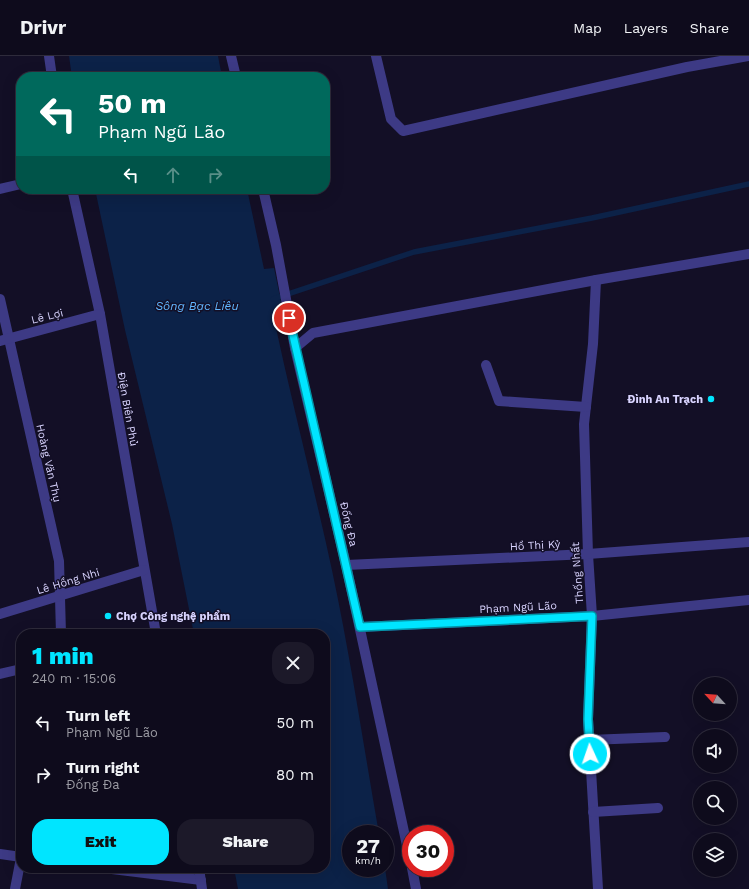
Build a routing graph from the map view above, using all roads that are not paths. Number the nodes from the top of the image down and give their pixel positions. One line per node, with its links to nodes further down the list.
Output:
1 (49, 56): 5 (street)
2 (231, 56): 6 (street)
3 (376, 56): 4 (street)
4 (748, 56)
5 (51, 72)
6 (235, 72)
7 (16, 185): 8 (street)
8 (0, 189)
9 (73, 194): 14 (street, Điện Biên Phủ)
10 (264, 194): 16 (street, Đống Đa)
11 (749, 254): 12 (street)
12 (596, 280): 16 (street); 18 (street, Thống Nhất)
13 (0, 299): 15 (street, Hoàng Văn Thụ)
14 (100, 314): 15 (street, Lê Lợi); 22 (street, Điện Biên Phủ)
15 (4, 339): 23 (street, Hoàng Văn Thụ)
16 (295, 348): 21 (street, Đống Đa)
17 (486, 365): 18 (street)
18 (586, 407): 20 (street, Thống Nhất)
19 (749, 542): 20 (street, Hồ Thị Kỷ)
20 (588, 554): 21 (street, Hồ Thị Kỷ); 26 (street, Thống Nhất)
21 (346, 565): 27 (street, Đống Đa)
22 (144, 570): 23 (street, Lê Hồng Nhi); 29 (street, Điện Biên Phủ)
23 (61, 596): 25 (street, Lê Hồng Nhi); 28 (street, Hoàng Văn Thụ)
24 (749, 600): 26 (street, Phạm Ngũ Lão)
25 (0, 614)
26 (592, 616): 27 (street, Phạm Ngũ Lão); 33 (street, Thống Nhất)
27 (360, 627): 36 (street, Đống Đa)
28 (61, 629)
29 (155, 629)
30 (16, 670): 31 (street)
31 (0, 674)
32 (665, 737): 33 (street)
33 (589, 740): 35 (street, Thống Nhất)
34 (658, 808): 35 (street)
35 (593, 812): 46 (street, Thống Nhất)
36 (403, 825)
37 (0, 854): 38 (street)
38 (16, 856)
39 (18, 873): 44 (street)
40 (133, 873): 43 (street)
41 (200, 873): 43 (street)
42 (414, 877): 45 (street)
43 (202, 885)
44 (15, 889)
45 (416, 889)
46 (598, 889)

